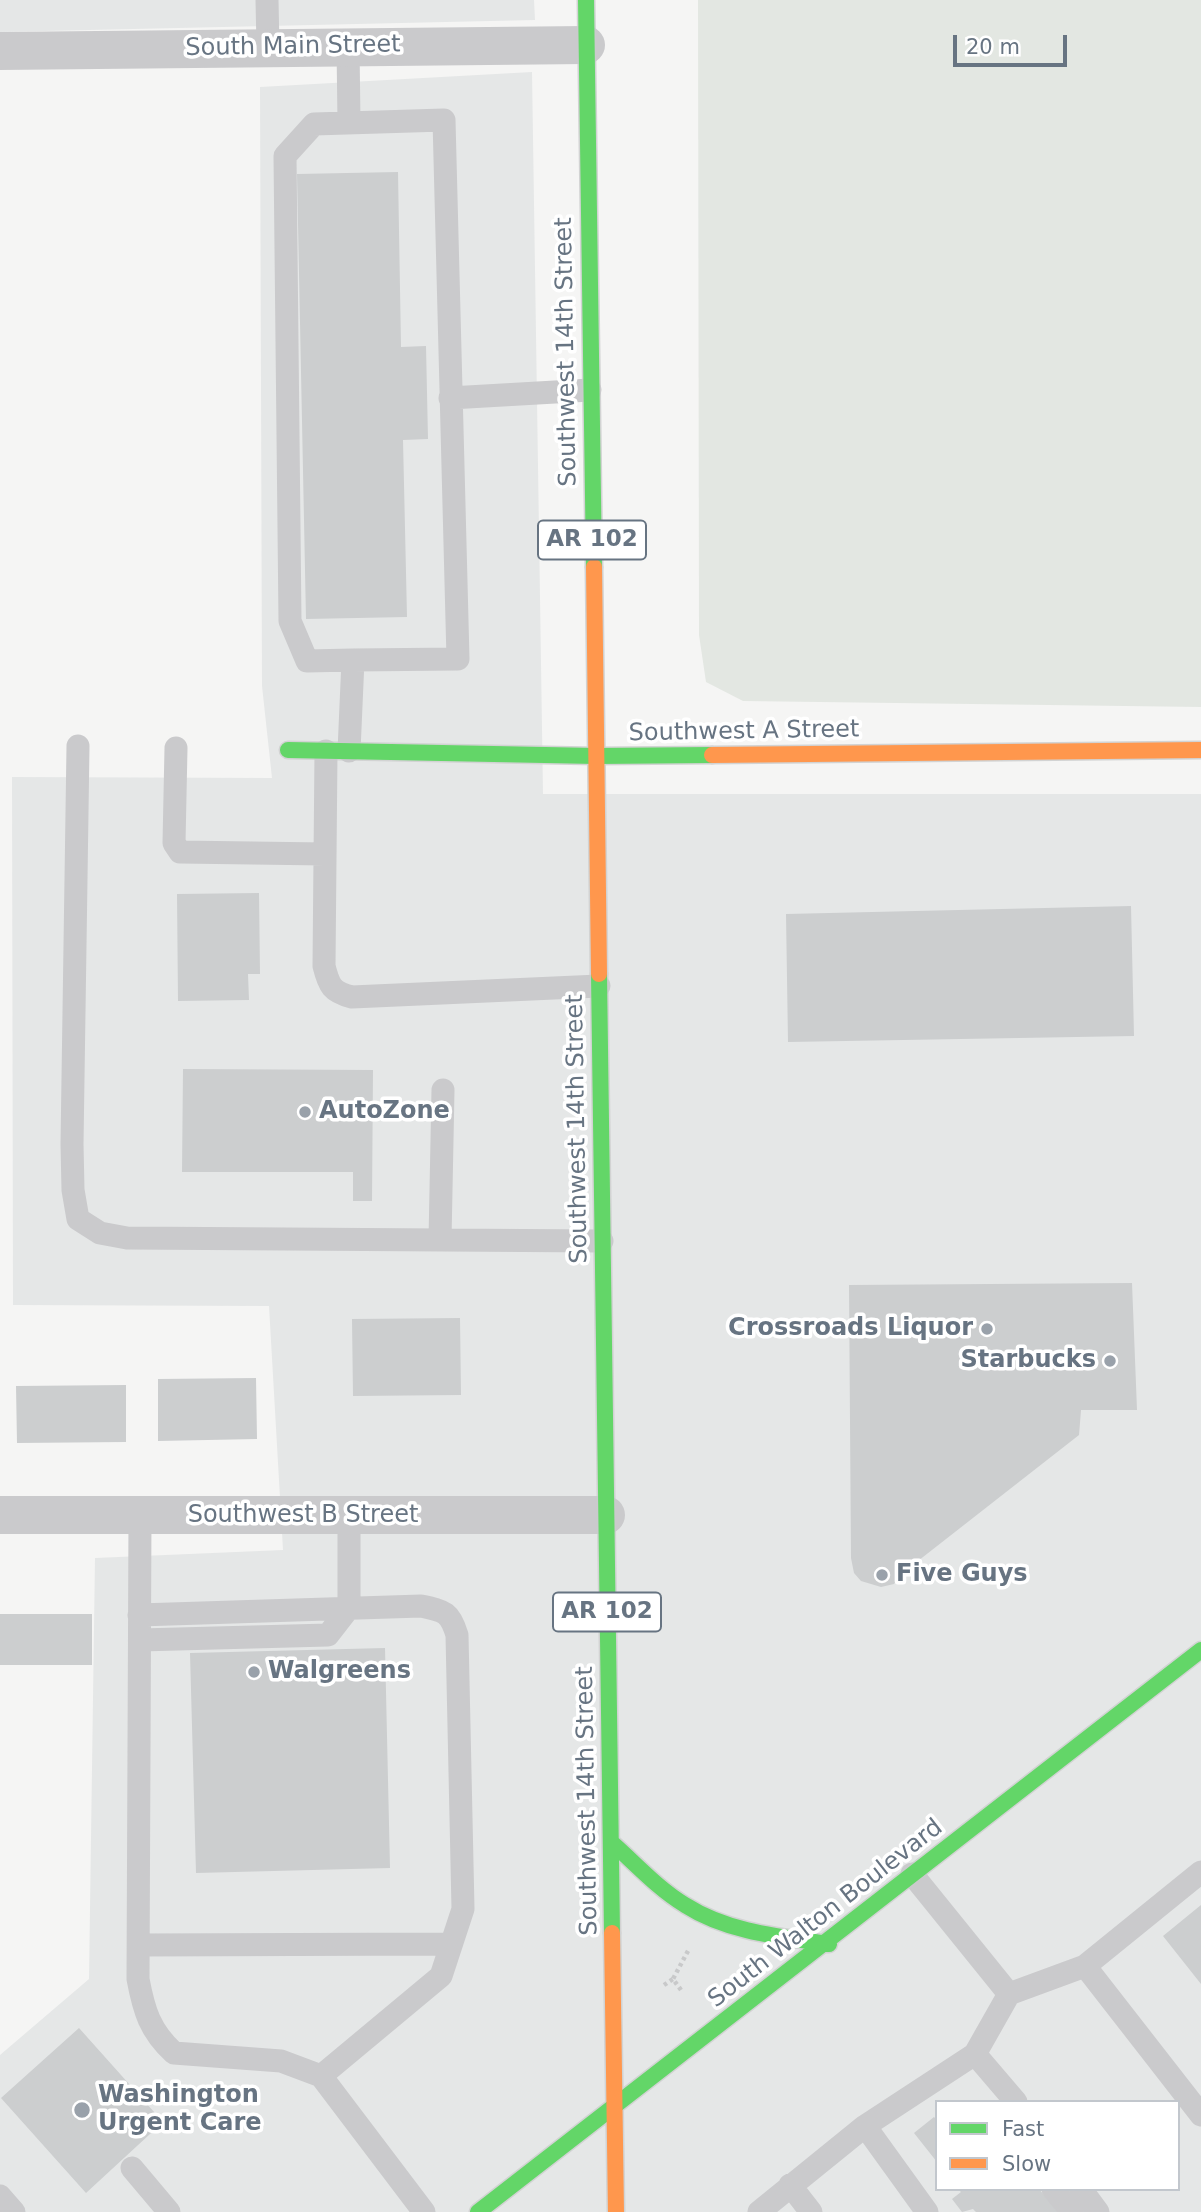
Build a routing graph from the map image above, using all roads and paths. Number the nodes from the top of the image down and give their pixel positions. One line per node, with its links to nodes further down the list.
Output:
1 (267, 0): 5 (lane)
2 (586, 0): 3 (main road, AR 102)
3 (586, 45): 4 (street, South Main Street); 8 (main road, Southwest 14th Street / AR 102)
4 (348, 46): 5 (street, South Main Street); 7 (lane)
5 (268, 47): 6 (street, South Main Street)
6 (0, 51)
7 (349, 123): 9 (lane); 10 (lane)
8 (590, 390): 9 (lane); 17 (main road, Southwest 14th Street / AR 102)
9 (450, 398): 10 (lane)
10 (353, 660): 16 (lane)
11 (78, 746): 21 (lane)
12 (176, 748): 18 (lane)
13 (288, 750): 15 (main road, Southwest A Street)
14 (1201, 750): 17 (main road, Southwest A Street)
15 (326, 751): 16 (main road, Southwest A Street); 18 (lane)
16 (349, 751): 17 (main road, Southwest A Street)
17 (596, 756): 19 (main road, Southwest 14th Street / AR 102)
18 (325, 854): 19 (lane)
19 (598, 986): 22 (main road, Southwest 14th Street / AR 102)
20 (443, 1090): 21 (lane)
21 (440, 1240): 22 (lane)
22 (602, 1241): 24 (main road, Southwest 14th Street / AR 102)
23 (0, 1515): 25 (street, Southwest B Street)
24 (606, 1515): 26 (street, Southwest B Street); 31 (main road, Southwest 14th Street / AR 102)
25 (140, 1516): 26 (street, Southwest B Street); 28 (lane)
26 (349, 1517): 27 (lane)
27 (349, 1608): 28 (lane); 29 (lane); 35 (lane)
28 (139, 1615): 29 (lane)
29 (140, 1640): 37 (lane)
30 (1201, 1650): 33 (main road, South Walton Boulevard)
31 (611, 1842): 36 (main road); 46 (main road, Southwest 14th Street / AR 102)
32 (1201, 1872): 38 (lane)
33 (912, 1874): 36 (main road, South Walton Boulevard); 42 (lane)
34 (695, 1938): 39 (path)
35 (450, 1944): 37 (lane); 44 (lane)
36 (829, 1944): 46 (main road, South Walton Boulevard)
37 (139, 1945): 44 (lane)
38 (1086, 1966): 42 (lane); 47 (lane)
39 (673, 1979): 40 (path); 41 (path)
40 (664, 1986)
41 (681, 1990)
42 (1009, 1994): 43 (lane)
43 (975, 2054): 45 (lane); 48 (lane)
44 (321, 2076): 56 (lane)
45 (1013, 2100)
46 (614, 2110): 57 (main road, South Walton Boulevard); 58 (main road, Southwest 14th Street / AR 102)
47 (1201, 2115)
48 (865, 2126): 50 (lane); 61 (lane)
49 (132, 2168): 55 (lane)
50 (790, 2185): 59 (lane); 60 (lane)
51 (1055, 2191): 62 (lane)
52 (1082, 2191): 63 (lane)
53 (0, 2196): 54 (lane)
54 (13, 2212)
55 (169, 2212)
56 (424, 2212)
57 (478, 2212)
58 (616, 2212)
59 (759, 2212)
60 (811, 2212)
61 (928, 2212)
62 (1072, 2212)
63 (1098, 2212)

